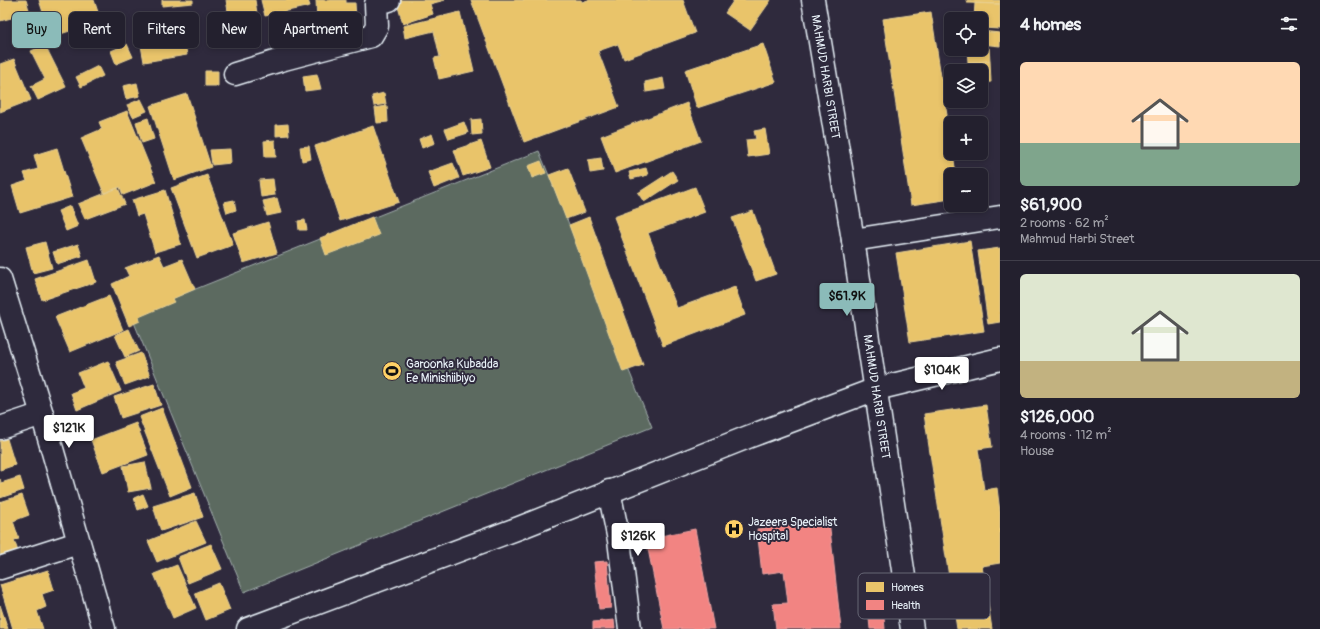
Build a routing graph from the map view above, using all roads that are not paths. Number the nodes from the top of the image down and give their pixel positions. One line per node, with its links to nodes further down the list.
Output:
1 (813, 0): 5 (street, MAHMUD HARBI STREET)
2 (380, 1): 3 (street)
3 (235, 74)
4 (1000, 217): 5 (street)
5 (853, 240): 8 (street, MAHMUD HARBI STREET)
6 (0, 279): 9 (street)
7 (1000, 359): 8 (street)
8 (876, 390): 11 (street); 14 (street, MAHMUD HARBI STREET)
9 (42, 414): 10 (street); 12 (street)
10 (0, 428)
11 (609, 491): 17 (street); 18 (street)
12 (78, 543): 13 (street); 16 (street)
13 (0, 568)
14 (904, 573)
15 (910, 619): 19 (street, MAHMUD HARBI STREET)
16 (104, 629)
17 (248, 629)
18 (630, 629)
19 (912, 629)

